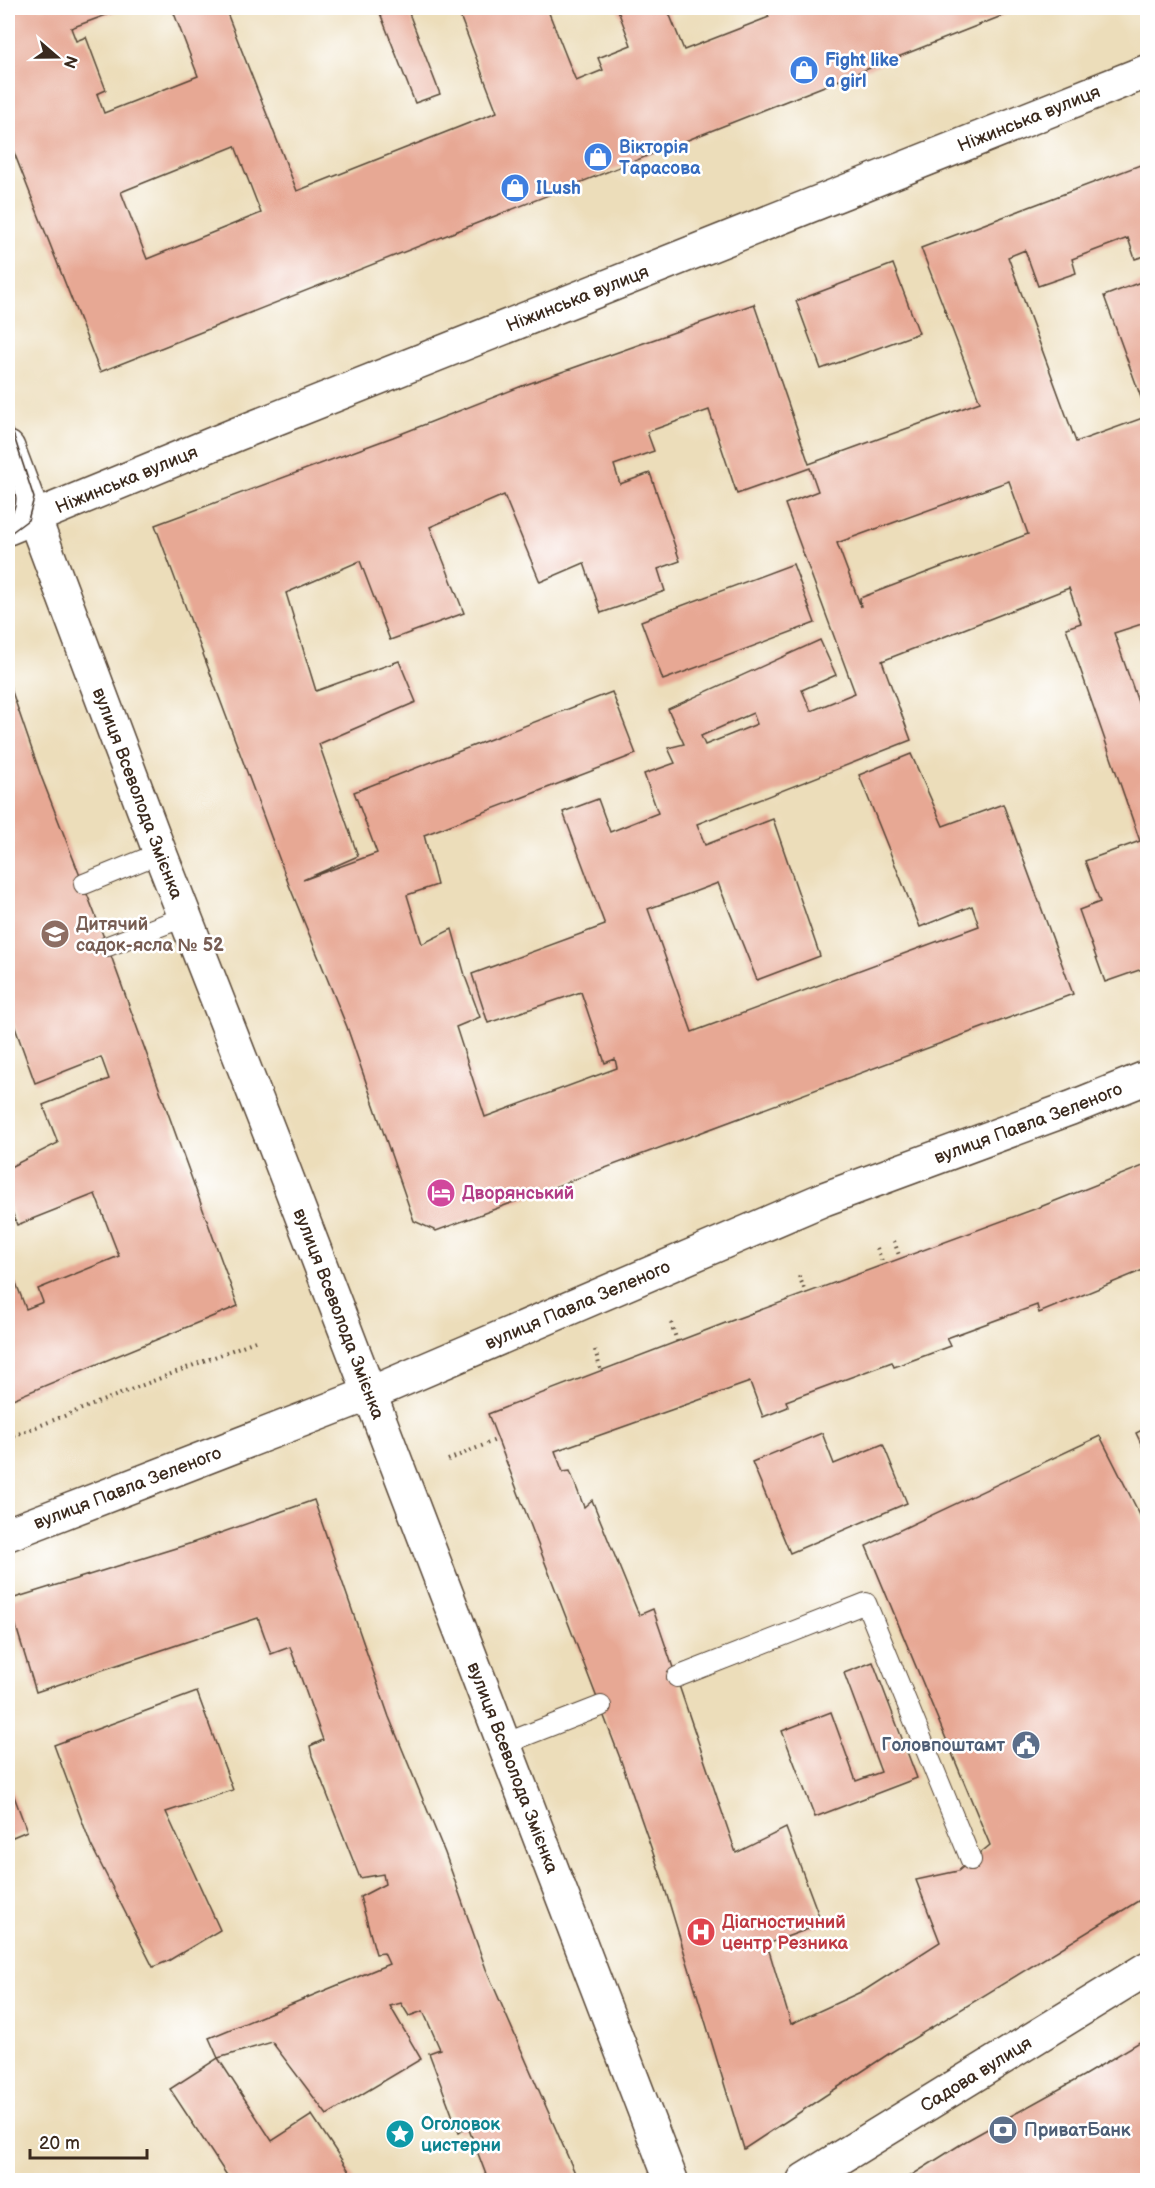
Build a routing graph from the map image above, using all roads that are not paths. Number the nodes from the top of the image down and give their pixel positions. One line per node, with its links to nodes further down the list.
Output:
1 (1148, 71): 3 (street, Ніжинська вулиця)
2 (8, 448): 3 (street, вулиця Всеволода Змієнка)
3 (20, 523): 4 (street, вулиця Всеволода Змієнка)
4 (160, 853): 5 (lane); 6 (street, вулиця Всеволода Змієнка)
5 (84, 884)
6 (184, 917): 7 (lane); 9 (street, вулиця Всеволода Змієнка)
7 (108, 946)
8 (1148, 1077): 9 (street, вулиця Павла Зеленого)
9 (369, 1394): 10 (street, вулиця Павла Зеленого); 13 (street, вулиця Всеволода Змієнка)
10 (8, 1534)
11 (677, 1677): 14 (lane)
12 (601, 1706): 13 (lane)
13 (504, 1744): 16 (street, вулиця Всеволода Змієнка)
14 (971, 1860)
15 (1148, 1968): 17 (street, Садова вулиця)
16 (671, 2181)
17 (804, 2181)

